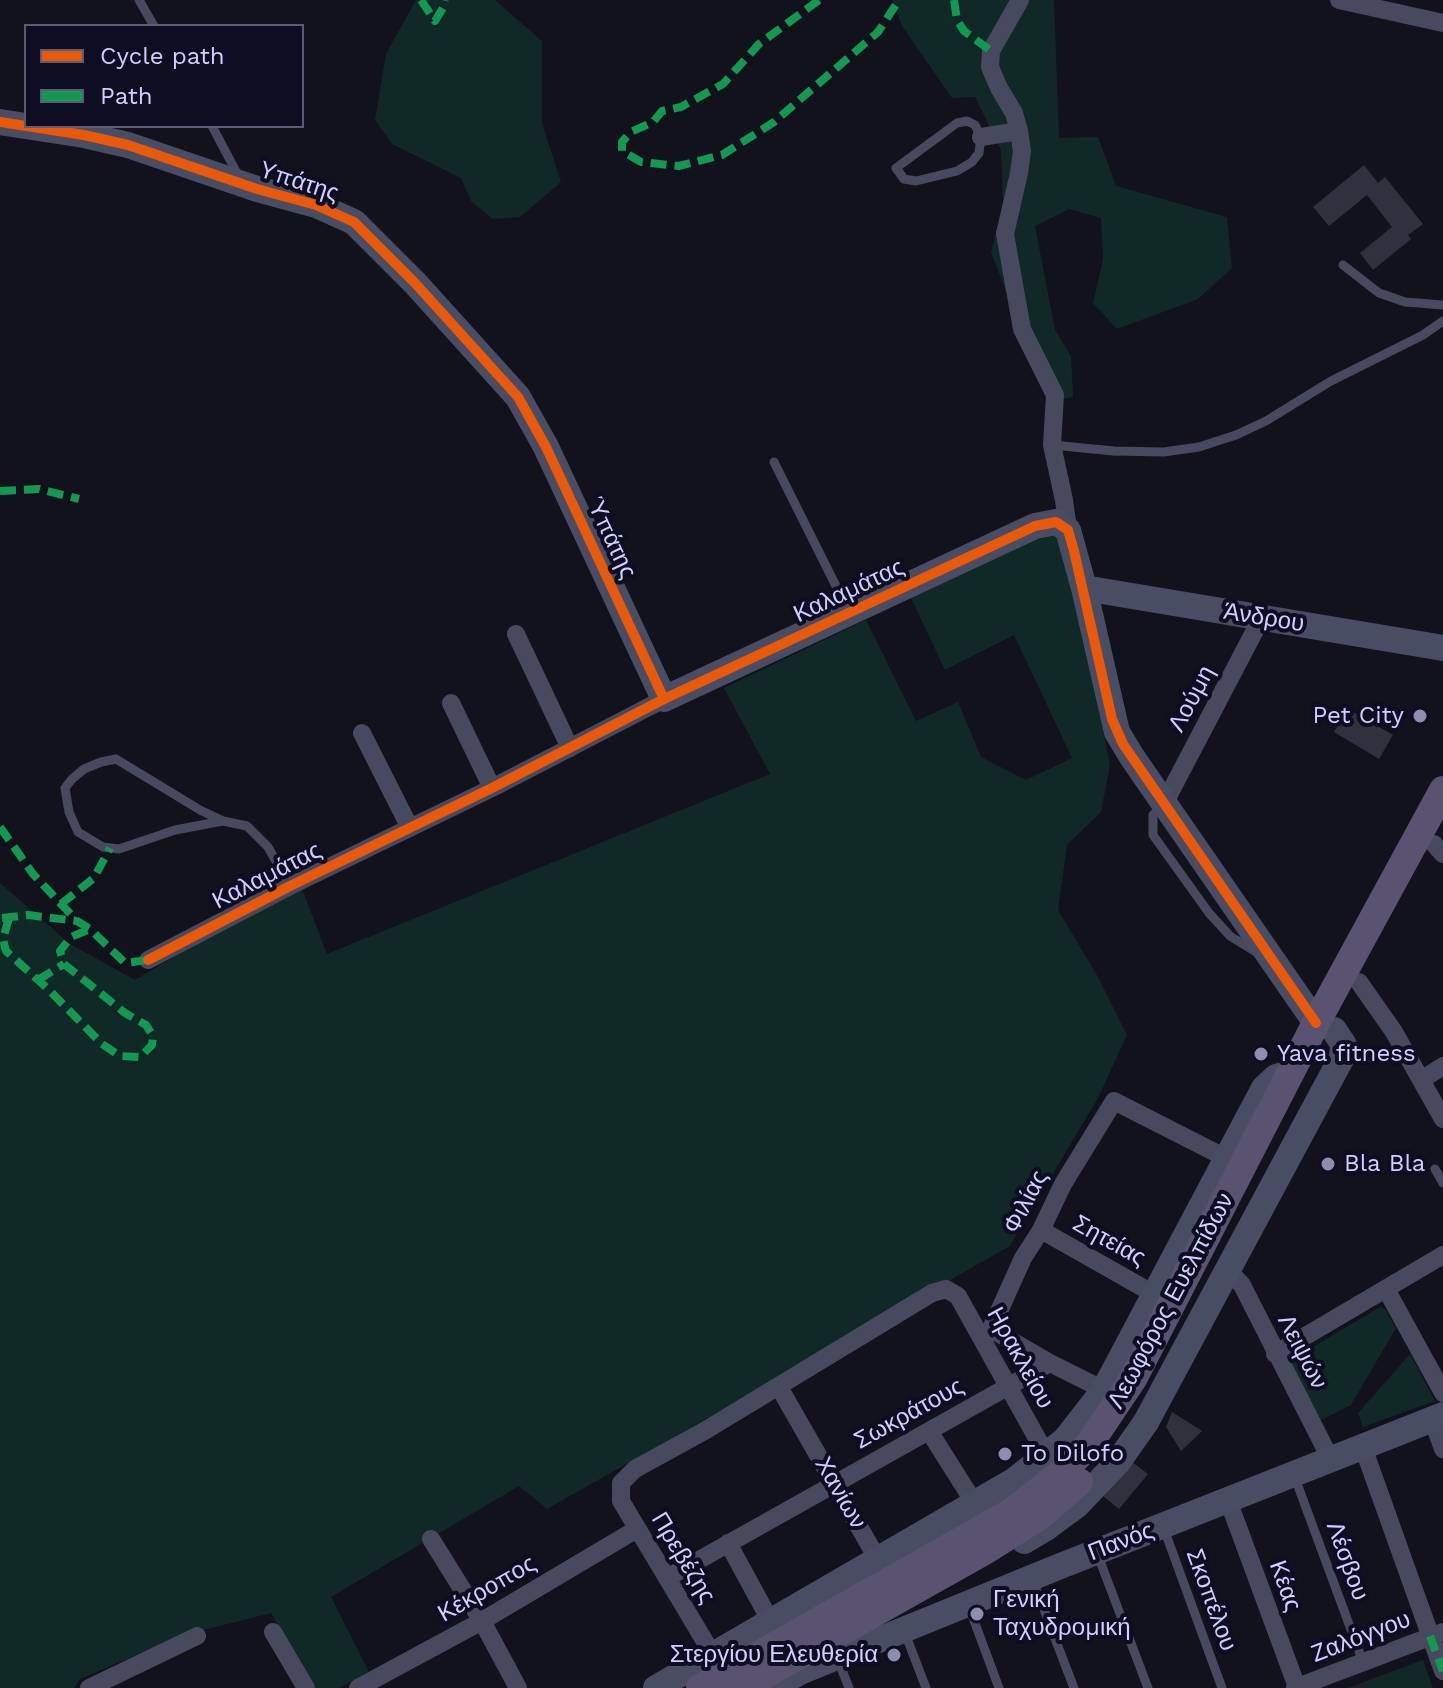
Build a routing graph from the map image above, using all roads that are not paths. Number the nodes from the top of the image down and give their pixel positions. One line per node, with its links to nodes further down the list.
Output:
1 (139, 0): 5 (lane)
2 (1020, 0): 10 (street)
3 (1339, 0): 4 (street)
4 (1443, 23)
5 (153, 24)
6 (0, 122): 7 (street, Υπάτης)
7 (24, 126)
8 (39, 128): 12 (street, Υπάτης)
9 (213, 128): 12 (lane)
10 (1019, 131): 11 (street); 17 (street)
11 (981, 137): 11 (lane)
12 (242, 184): 16 (street, Υπάτης)
13 (1343, 265): 14 (lane)
14 (1443, 305)
15 (1443, 321): 17 (lane)
16 (518, 397): 25 (street, Ύπάτης)
17 (1052, 445): 19 (street)
18 (774, 462): 21 (lane)
19 (1068, 530): 20 (street); 21 (street, Καλαμάτας)
20 (1084, 588): 22 (street, Άνδρου); 31 (street)
21 (849, 613): 25 (street, Καλαμάτας)
22 (1262, 617): 24 (street, Άνδρου); 31 (street, Λούμη)
23 (516, 634): 28 (street)
24 (1443, 648)
25 (664, 699): 28 (street, Καλαμάτας)
26 (451, 703): 29 (street)
27 (362, 733): 33 (street)
28 (570, 748): 29 (street, Καλαμάτας)
29 (492, 788): 33 (street, Καλαμάτας)
30 (1443, 790): 38 (main road, Λεωφόρος Ευελπίδων)
31 (1164, 804): 38 (street)
32 (223, 821): 32 (lane); 35 (lane)
33 (410, 828): 35 (street, Καλαμάτας)
34 (1440, 842): 37 (main road, Λεωφόρος Ευελπίδων)
35 (290, 886): 36 (street, Καλαμάτας)
36 (148, 960)
37 (1359, 982): 38 (main road, Λεωφόρος Ευελπίδων); 41 (street)
38 (1325, 1026): 40 (main road, Λεωφόρος Ευελπίδων); 48 (street); 57 (main road, Λεωφόρος Ευελπίδων)
39 (1443, 1066): 41 (street)
40 (1290, 1073): 43 (street); 67 (main road, Λεωφόρος Ευελπίδων)
41 (1421, 1080): 42 (street)
42 (1443, 1119)
43 (1226, 1158): 46 (street, Φιλίας); 50 (street)
44 (1435, 1169): 45 (lane)
45 (1443, 1183)
46 (1041, 1230): 50 (street, Σητείας); 51 (street, Φιλίας)
47 (1443, 1255): 49 (street)
48 (1228, 1270): 52 (street, Λειψών); 57 (street)
49 (1386, 1289): 52 (street); 58 (street)
50 (1154, 1294): 56 (street)
51 (986, 1334): 53 (street); 54 (street, Ηρακλείου); 55 (street, Ηρακλείου)
52 (1275, 1354): 64 (street, Λειψών)
53 (1050, 1363): 55 (street, Σωκράτους); 56 (street)
54 (779, 1387): 66 (street, Χανίων); 72 (street, Πρεβέζης)
55 (1008, 1387): 60 (street, Σωκράτους); 63 (street, Ηρακλείου)
56 (1104, 1390): 63 (street)
57 (1155, 1390): 71 (street); 75 (main road, Λεωφόρος Ευελπίδων)
58 (1443, 1393)
59 (1438, 1417): 61 (street, Πανός); 62 (street)
60 (929, 1431): 66 (street, Σωκράτους); 69 (street)
61 (1363, 1447): 64 (street, Πανός); 87 (street)
62 (1443, 1449)
63 (1047, 1456): 67 (street)
64 (1331, 1460): 65 (street, Πανός)
65 (1294, 1474): 68 (street, Πανός); 91 (lane, Λέσβου)
66 (834, 1484): 74 (street, Σωκράτους); 80 (street, Χανίων)
67 (1022, 1490): 69 (street); 80 (main road, Λεωφόρος Ευελπίδων)
68 (1228, 1500): 70 (street, Πανός); 109 (street, Κέας)
69 (975, 1504): 80 (street)
70 (1163, 1526): 76 (street, Πανός); 108 (lane, Σκοπέλου)
71 (1046, 1528): 75 (street); 77 (street)
72 (637, 1529): 78 (street, Πρεβέζης); 84 (street, Κέκροπος)
73 (431, 1539): 84 (street)
74 (728, 1543): 78 (street, Σωκράτους); 82 (street)
75 (988, 1549): 80 (main road, Λεωφόρος Ευελπίδων)
76 (1096, 1552): 77 (street, Πανός); 107 (lane)
77 (1058, 1567): 79 (street, Πανός)
78 (667, 1578): 89 (street, Πρεβέζης)
79 (1031, 1578): 81 (street, Πανός); 106 (lane)
80 (890, 1580): 82 (street); 83 (main road, Λεωφόρος Ευελπίδων); 85 (street, Χανίων); 92 (main road, Λεωφόρος Ευελπίδων)
81 (968, 1604): 85 (street, Πανός); 105 (lane)
82 (779, 1618): 83 (street); 89 (street)
83 (821, 1620): 101 (main road, Λεωφόρος Ευελπίδων)
84 (482, 1621): 94 (street, Κέκροπος); 99 (street)
85 (911, 1627): 90 (street, Πανός); 104 (lane)
86 (273, 1632): 97 (street)
87 (1437, 1634): 91 (street, Ζαλόγγου); 93 (street)
88 (197, 1636): 96 (street)
89 (713, 1655): 100 (street)
90 (837, 1657): 92 (street, Πανός); 103 (lane)
91 (1363, 1662): 109 (street, Ζαλόγγου)
92 (799, 1665): 95 (street, Πανός); 102 (main road, Λεωφόρος Ευελπίδων)
93 (1443, 1671)
94 (384, 1682): 98 (street, Κέκροπος)
95 (775, 1687)
96 (89, 1688)
97 (306, 1688)
98 (358, 1688)
99 (518, 1688)
100 (656, 1688)
101 (700, 1688)
102 (741, 1688)
103 (849, 1688)
104 (926, 1688)
105 (999, 1688)
106 (1074, 1688)
107 (1148, 1688)
108 (1222, 1688)
109 (1296, 1688)

